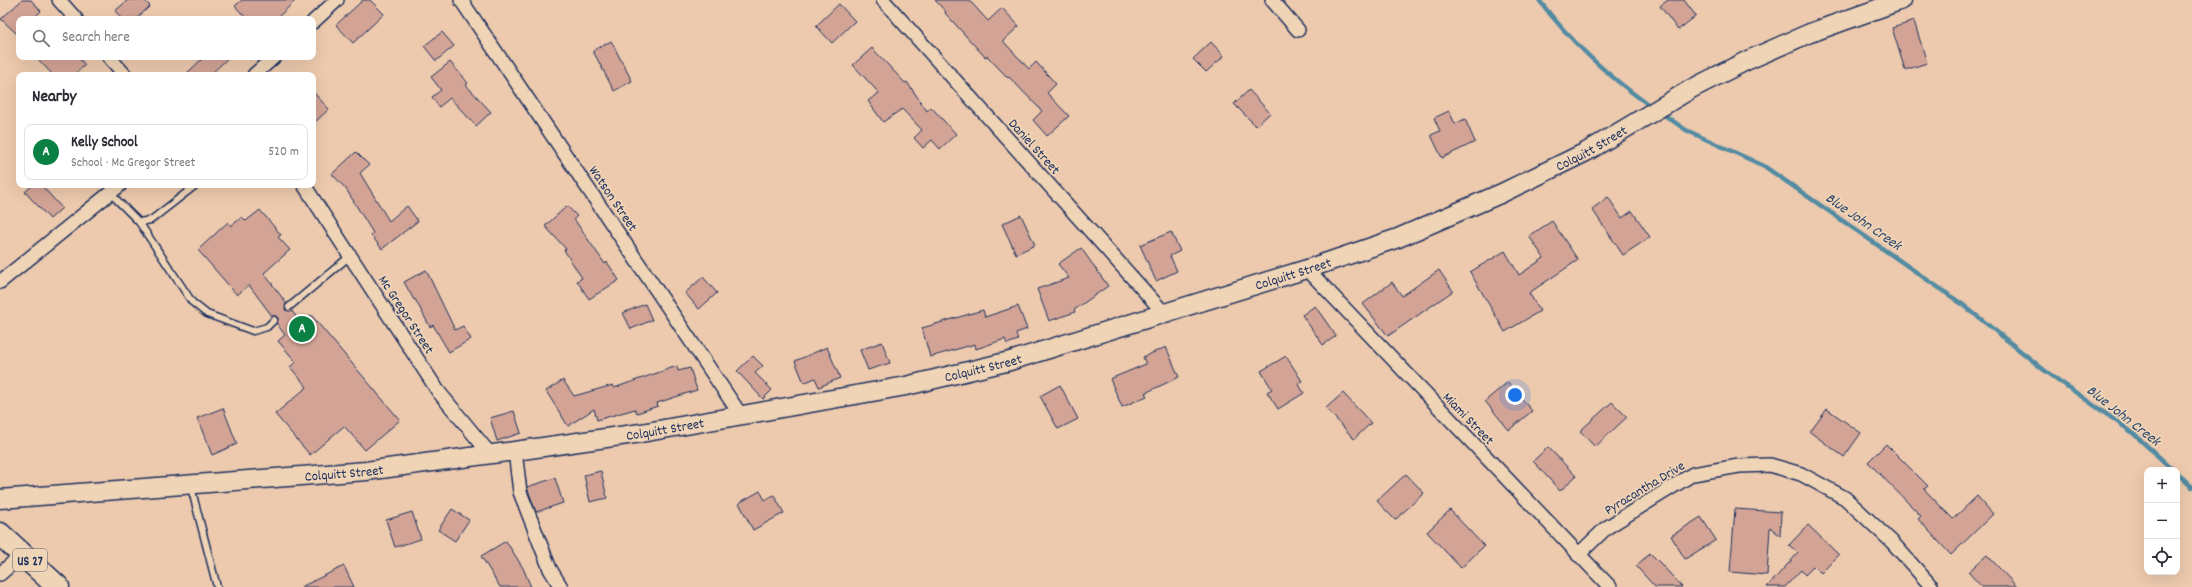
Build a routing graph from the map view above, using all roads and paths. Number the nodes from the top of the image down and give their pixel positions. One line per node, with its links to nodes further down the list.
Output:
1 (59, 0): 7 (street)
2 (337, 0): 8 (street)
3 (461, 0): 24 (street, Watson Street)
4 (883, 0): 22 (street, Daniel Street)
5 (1272, 0): 9 (street)
6 (1902, 0): 19 (street, Colquitt Street)
7 (73, 16)
8 (316, 19)
9 (1298, 30)
10 (112, 60): 12 (street)
11 (271, 60): 13 (street)
12 (122, 72)
13 (257, 72)
14 (192, 188): 17 (lane)
15 (306, 188): 18 (street, Mc Gregor Street)
16 (115, 189): 17 (lane); 20 (street)
17 (139, 222): 23 (lane)
18 (350, 256): 21 (lane); 26 (street, Mc Gregor Street)
19 (1307, 269): 22 (street, Colquitt Street); 31 (street, Miami Street)
20 (0, 282)
21 (289, 307)
22 (1164, 313): 24 (street, Colquitt Street)
23 (274, 320)
24 (740, 414): 25 (street, Colquitt Street)
25 (515, 451): 26 (street, Colquitt Street); 35 (street)
26 (490, 454): 27 (street, Colquitt Street)
27 (190, 485): 28 (street, Colquitt Street); 34 (lane)
28 (0, 499)
29 (0, 534): 30 (highway, US 27)
30 (23, 554): 32 (street); 33 (highway, US 27)
31 (1578, 555): 36 (street, Miami Street); 37 (street, Pyracantha Drive)
32 (0, 574)
33 (58, 587)
34 (217, 587)
35 (561, 587)
36 (1610, 587)
37 (1932, 587)

